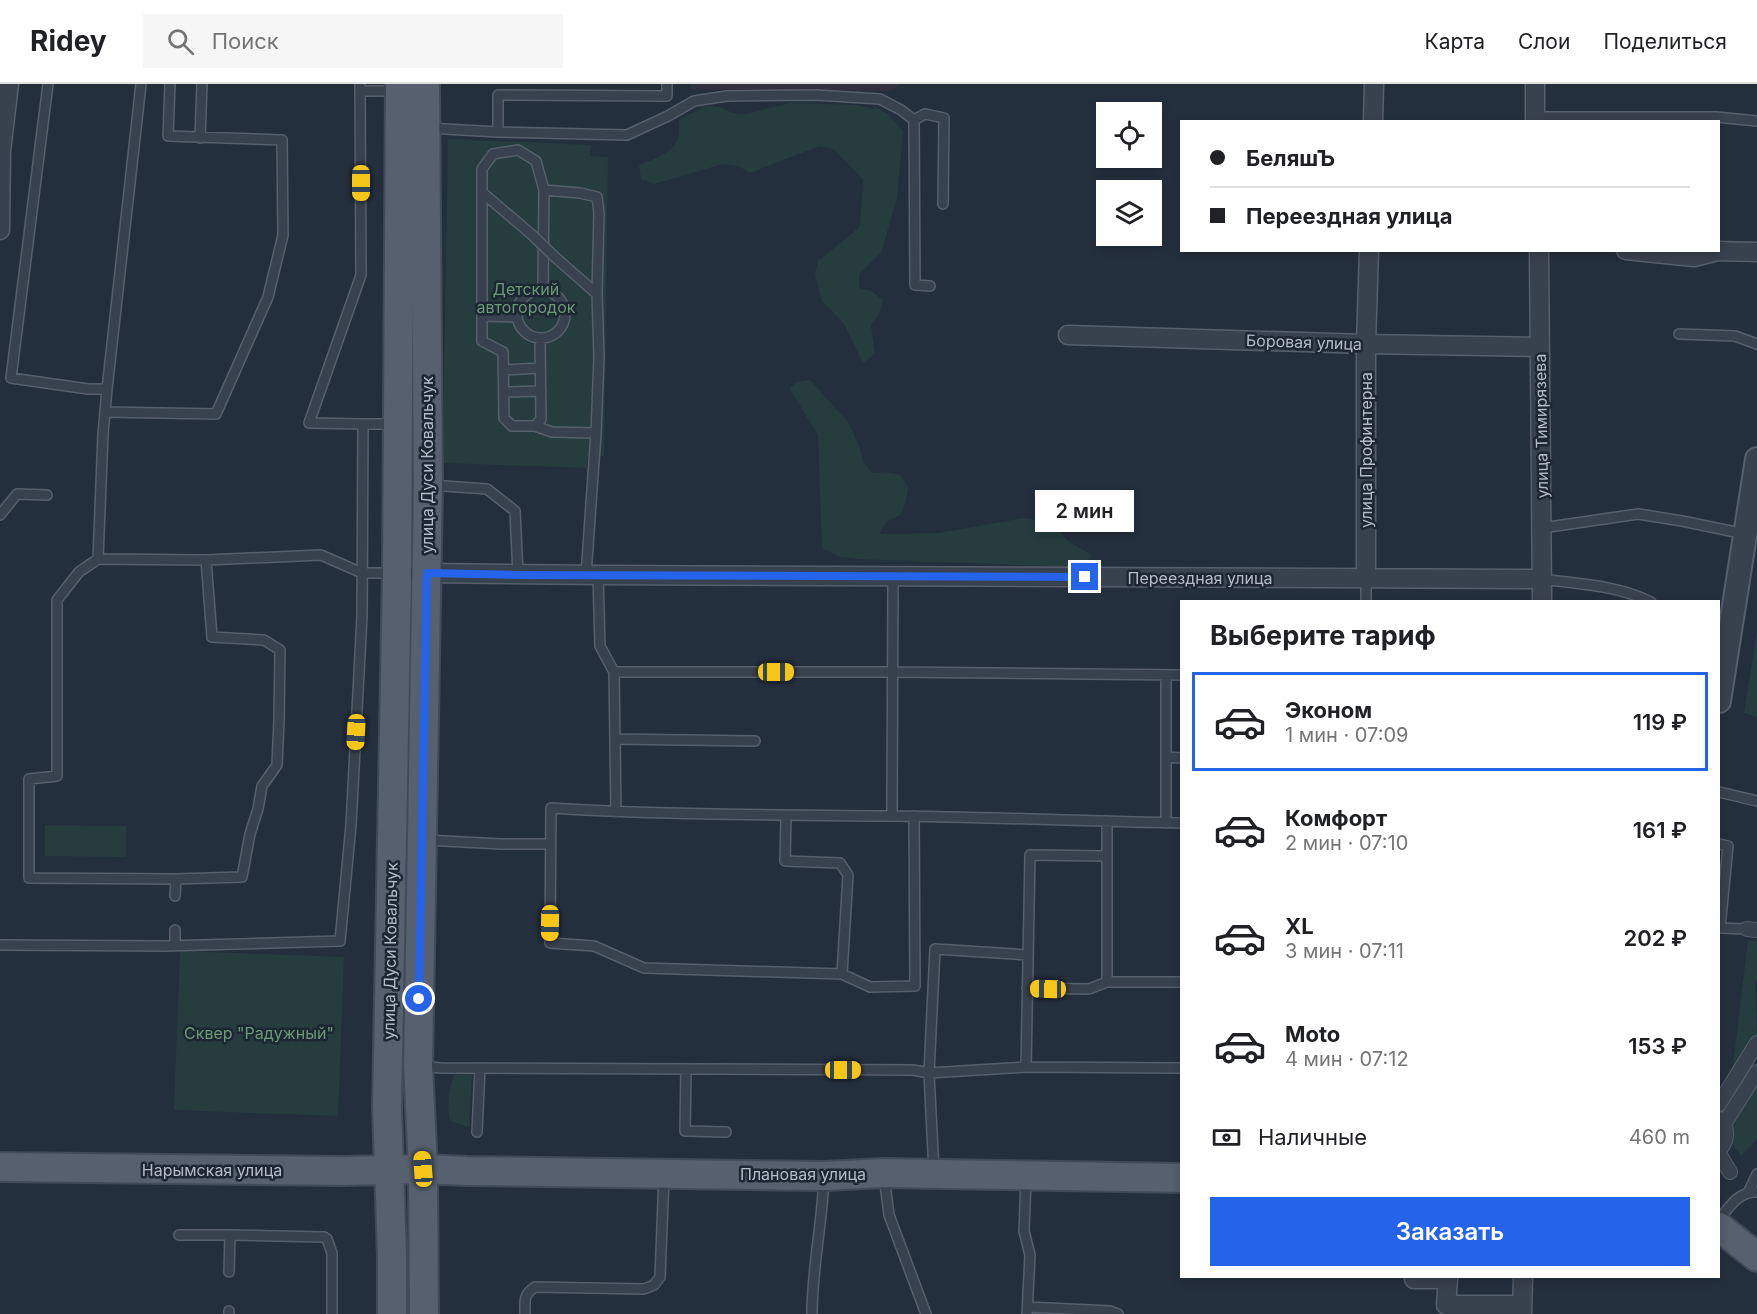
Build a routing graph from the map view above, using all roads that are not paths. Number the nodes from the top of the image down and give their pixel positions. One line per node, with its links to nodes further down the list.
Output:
1 (9, 84): 21 (street)
2 (48, 84): 41 (lane)
3 (141, 84): 41 (lane)
4 (170, 84): 17 (lane)
5 (202, 84): 17 (lane)
6 (667, 84): 16 (lane)
7 (1374, 84): 13 (street)
8 (1535, 84): 11 (street)
9 (409, 86): 10 (lane); 15 (main road, улица Дуси Ковальчук)
10 (360, 88): 45 (lane)
11 (1535, 119): 14 (lane)
12 (914, 120): 16 (lane); 20 (lane); 28 (lane)
13 (1373, 120)
14 (1757, 121)
15 (412, 128): 16 (lane); 46 (main road, улица Дуси Ковальчук); 50 (main road, улица Дуси Ковальчук)
16 (498, 132)
17 (200, 138): 44 (lane)
18 (544, 190): 19 (lane); 29 (lane); 30 (lane)
19 (483, 192): 30 (lane, bridge); 31 (lane)
20 (943, 204)
21 (0, 229)
22 (1720, 251): 27 (street)
23 (1369, 252): 36 (street, улица Профинтерна)
24 (1539, 252): 38 (street, улица Тимирязева)
25 (1646, 252): 26 (street)
26 (1714, 252)
27 (1757, 252)
28 (930, 286)
29 (543, 290): 32 (lane); 35 (lane)
30 (597, 294): 48 (lane)
31 (482, 316): 32 (lane); 40 (lane)
32 (518, 317): 35 (lane)
33 (1679, 334): 37 (lane)
34 (1068, 335): 36 (street, Боровая улица)
35 (540, 338): 39 (lane)
36 (1366, 344): 38 (street, Боровая улица); 63 (street, улица Профинтерна)
37 (1757, 344)
38 (1540, 347): 53 (street, улица Тимирязева)
39 (540, 368): 40 (lane); 42 (lane)
40 (504, 370): 43 (lane)
41 (107, 389): 44 (lane)
42 (541, 391): 43 (lane); 47 (lane)
43 (504, 392): 47 (lane)
44 (105, 412): 55 (lane)
45 (363, 424): 46 (lane); 57 (lane)
46 (398, 424): 58 (main road, улица Дуси Ковальчук)
47 (535, 426): 48 (lane)
48 (596, 433): 61 (lane)
49 (1756, 474): 54 (street)
50 (428, 485): 59 (main road, улица Дуси Ковальчук); 60 (lane)
51 (47, 495): 52 (lane)
52 (0, 515)
53 (1542, 528): 54 (lane); 64 (street, улица Тимирязева)
54 (1745, 534): 72 (street)
55 (98, 559): 56 (lane); 90 (lane)
56 (206, 560): 57 (lane); 90 (lane)
57 (362, 573): 58 (lane); 97 (lane)
58 (397, 573): 59 (lane); 119 (main road, улица Дуси Ковальчук)
59 (427, 573): 60 (street, Переездная улица); 86 (main road, улица Дуси Ковальчук)
60 (518, 575): 61 (street, Переездная улица)
61 (592, 575): 62 (street, Переездная улица); 68 (lane)
62 (893, 576): 63 (street, Переездная улица); 69 (lane)
63 (1366, 578): 64 (street, Переездная улица); 65 (lane)
64 (1542, 579): 66 (street, улица Тимирязева); 67 (lane)
65 (1366, 600)
66 (1542, 600)
67 (1647, 600)
68 (614, 672): 69 (lane); 73 (lane)
69 (892, 672): 70 (lane); 81 (lane)
70 (1166, 675): 71 (lane); 75 (lane)
71 (1180, 675)
72 (1720, 695)
73 (615, 739): 74 (lane); 79 (lane)
74 (755, 741)
75 (1166, 758): 76 (lane); 84 (lane)
76 (1180, 758)
77 (1720, 792): 78 (lane)
78 (1757, 801)
79 (616, 812): 80 (lane); 87 (lane)
80 (786, 816): 81 (lane); 99 (lane)
81 (892, 816): 82 (lane)
82 (914, 816): 83 (lane); 99 (lane)
83 (1107, 821): 84 (lane); 89 (lane)
84 (1166, 823): 85 (lane)
85 (1180, 823)
86 (422, 840): 87 (lane); 104 (main road, улица Дуси Ковальчук)
87 (551, 844): 99 (lane)
88 (1720, 844): 93 (lane)
89 (1107, 856): 98 (lane); 100 (lane)
90 (176, 879): 91 (lane)
91 (175, 896)
92 (1720, 928): 94 (lane)
93 (1720, 928)
94 (1752, 929)
95 (175, 930): 97 (lane)
96 (0, 945): 97 (lane)
97 (175, 945)
98 (1028, 955): 102 (lane); 110 (lane)
99 (842, 974)
100 (1107, 981): 101 (lane); 102 (lane)
101 (1180, 982)
102 (1027, 988): 105 (lane)
103 (1757, 1043): 111 (street)
104 (418, 1066): 106 (lane); 118 (main road, улица Дуси Ковальчук)
105 (1026, 1067): 107 (lane); 110 (lane)
106 (480, 1068): 108 (lane); 113 (lane)
107 (1180, 1068)
108 (686, 1070): 110 (lane); 114 (lane)
109 (1757, 1072): 112 (street)
110 (929, 1073): 124 (lane)
111 (1720, 1102)
112 (1721, 1121): 115 (street)
113 (477, 1132)
114 (726, 1132)
115 (1720, 1150)
116 (1720, 1154): 120 (street)
117 (0, 1167): 119 (main road, Нарымская улица)
118 (423, 1169): 119 (main road, Нарымская улица); 122 (main road, Плановая улица); 142 (main road, улица Дуси Ковальчук)
119 (390, 1170): 141 (main road, улица Дуси Ковальчук)
120 (1730, 1172)
121 (883, 1173): 124 (main road, Плановая улица); 125 (main road, Плановая улица); 145 (lane)
122 (664, 1174): 125 (main road, Плановая улица); 143 (lane)
123 (1757, 1174): 128 (lane)
124 (934, 1175): 126 (main road, Плановая улица)
125 (824, 1176): 144 (lane)
126 (1027, 1176): 127 (main road, Плановая улица); 139 (lane)
127 (1180, 1178)
128 (1753, 1191): 129 (lane)
129 (1720, 1219)
130 (1720, 1228): 133 (main road)
131 (179, 1235): 132 (lane)
132 (230, 1235): 134 (lane); 140 (lane)
133 (1757, 1257)
134 (229, 1272)
135 (1523, 1278): 138 (street)
136 (1414, 1279): 137 (street)
137 (1446, 1310): 138 (street)
138 (1522, 1310)
139 (1028, 1311): 146 (lane)
140 (332, 1314)
141 (392, 1314)
142 (424, 1314)
143 (525, 1314)
144 (812, 1314)
145 (926, 1314)
146 (1118, 1314)

